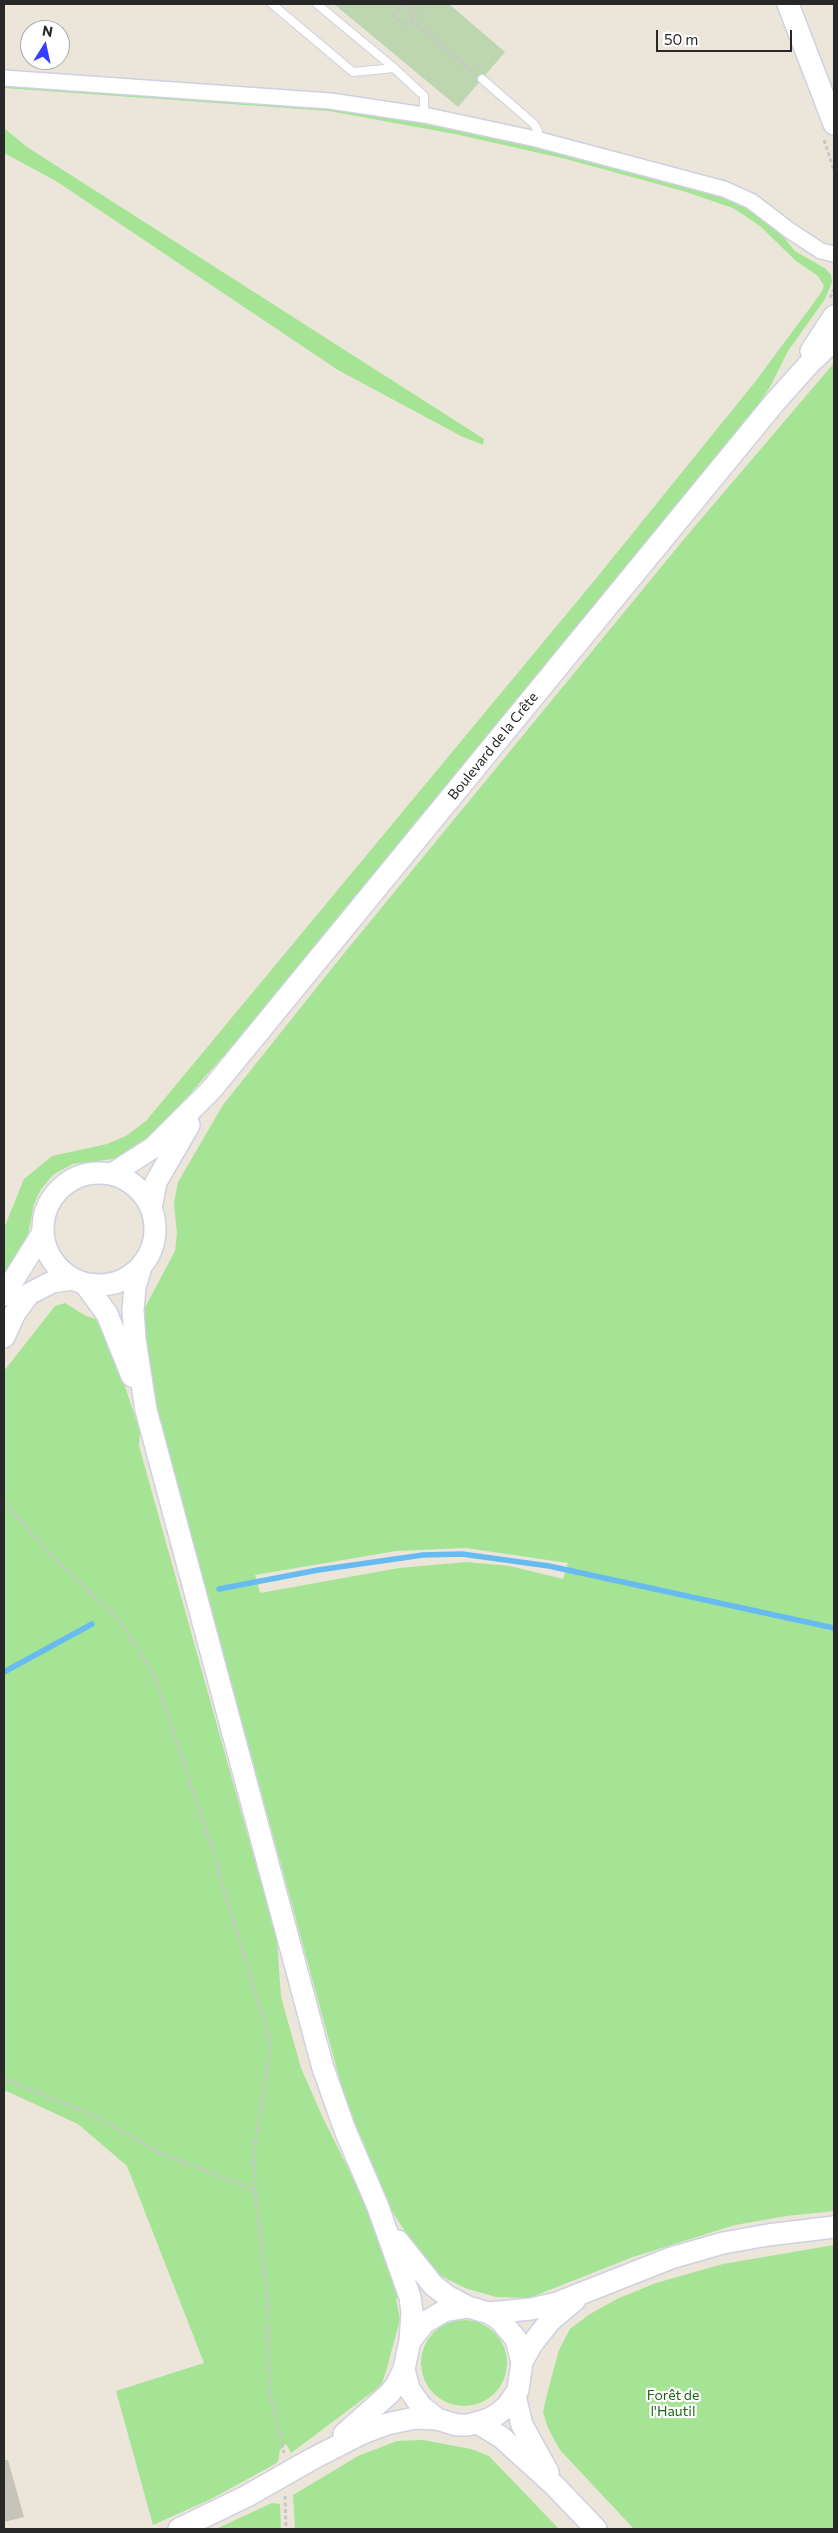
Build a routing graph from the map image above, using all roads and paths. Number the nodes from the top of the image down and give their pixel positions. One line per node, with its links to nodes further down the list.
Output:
1 (272, 4): 8 (lane)
2 (317, 4): 8 (lane)
3 (393, 4): 6 (path)
4 (404, 4): 6 (path); 7 (path)
5 (788, 4): 12 (main road)
6 (398, 8): 7 (path)
7 (411, 19): 10 (path)
8 (394, 68): 11 (lane)
9 (4, 78): 11 (street)
10 (482, 79): 13 (lane)
11 (424, 115): 13 (street)
12 (829, 131): 14 (path)
13 (536, 139): 15 (street)
14 (834, 170)
15 (834, 254)
16 (834, 316): 18 (main road, Boulevard de la Crête)
17 (834, 340): 18 (main road, Boulevard de la Crête)
18 (775, 402): 19 (main road, Boulevard de la Crête)
19 (211, 1090): 20 (main road, Boulevard de la Crête); 21 (main road, Boulevard de la Crête)
20 (112, 1174): 21 (main road); 22 (main road)
21 (151, 1208): 23 (main road)
22 (42, 1234): 24 (main road); 25 (main road)
23 (141, 1266): 24 (main road); 27 (main road)
24 (79, 1282): 26 (main road); 27 (main road)
25 (4, 1295)
26 (4, 1336)
27 (146, 1410): 31 (main road)
28 (4, 1502): 30 (path)
29 (4, 2079): 30 (path)
30 (255, 2190): 43 (path)
31 (378, 2207): 34 (main road); 36 (main road)
32 (834, 2227): 33 (main road)
33 (582, 2294): 35 (main road); 37 (main road)
34 (468, 2307): 35 (main road); 36 (main road)
35 (489, 2313): 37 (main road)
36 (410, 2341): 38 (main road)
37 (522, 2362): 39 (main road)
38 (404, 2369): 40 (main road); 42 (main road)
39 (515, 2396): 41 (main road); 44 (main road)
40 (437, 2419): 41 (main road); 42 (main road)
41 (478, 2423): 44 (main road)
42 (312, 2459): 43 (main road)
43 (284, 2476): 45 (main road); 46 (path)
44 (555, 2486): 47 (main road)
45 (179, 2529)
46 (286, 2529)
47 (596, 2529)

